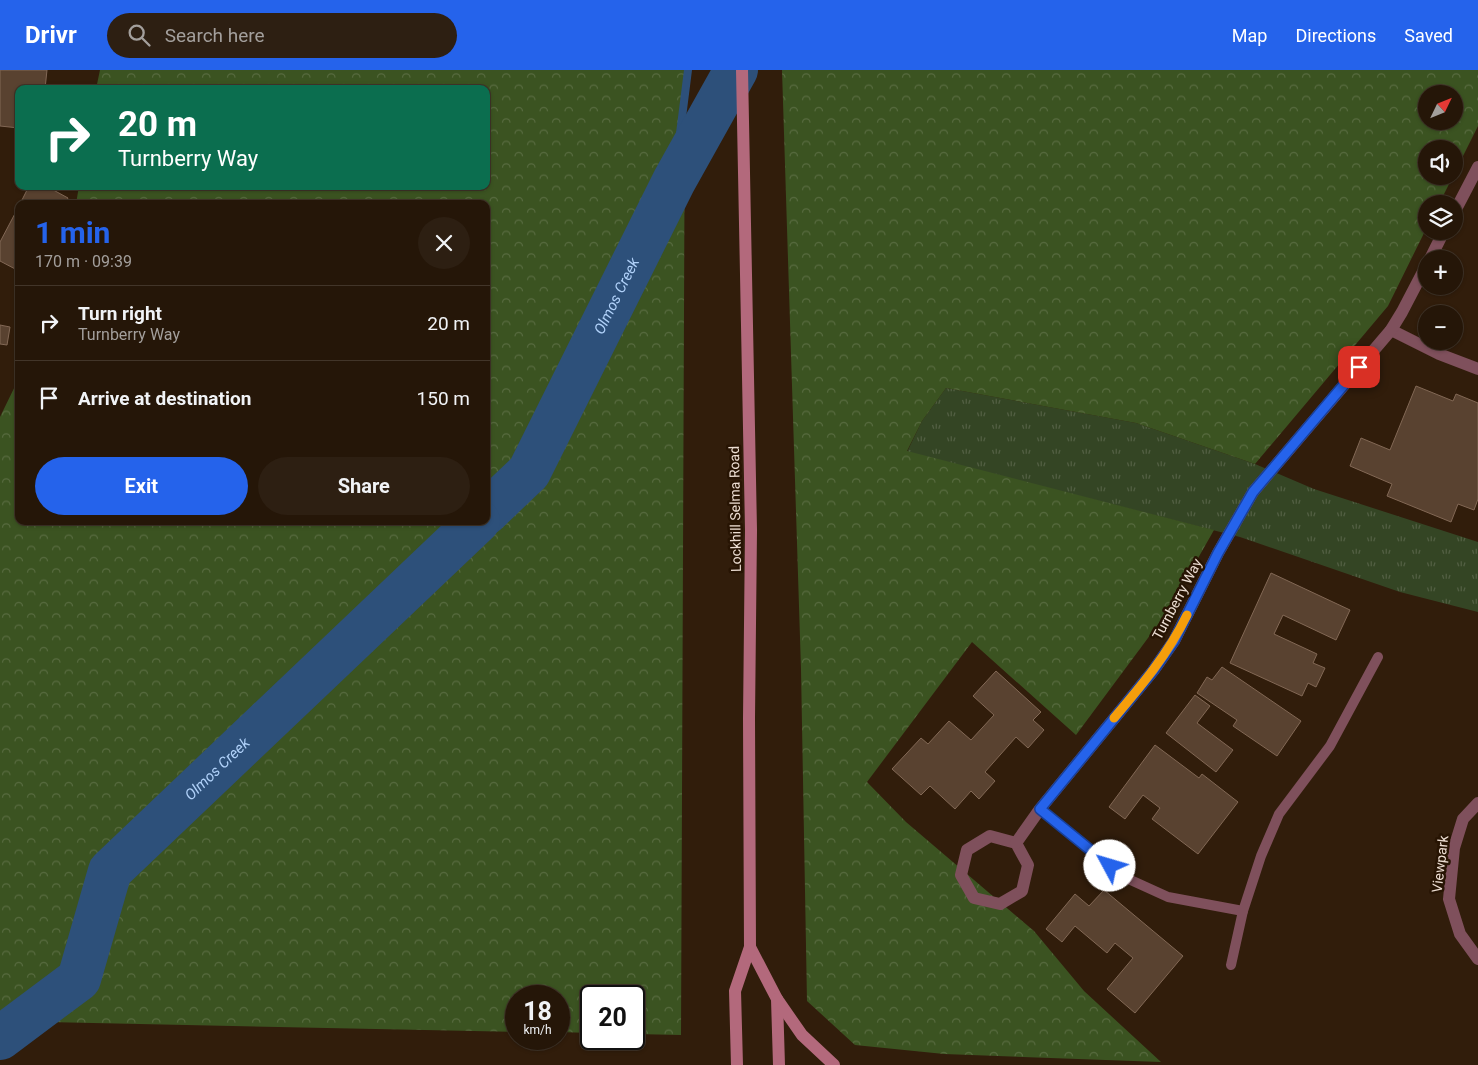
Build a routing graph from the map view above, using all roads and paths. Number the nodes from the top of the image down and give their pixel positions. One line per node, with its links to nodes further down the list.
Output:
1 (742, 70): 13 (main road, Lockhill Selma Road)
2 (1478, 167): 3 (street)
3 (1474, 182): 4 (street)
4 (1463, 200)
5 (1418, 281): 6 (street, Turnberry Way)
6 (1391, 330): 7 (street); 10 (street, Turnberry Way)
7 (1478, 369)
8 (1378, 657): 12 (lane)
9 (1478, 803): 14 (street, Viewpark)
10 (1040, 809): 11 (street, Turnberry Way); 12 (lane)
11 (1016, 843): 11 (street)
12 (1242, 911): 15 (lane)
13 (750, 947): 16 (main road, Lockhill Selma Road); 17 (main road, Lockhill Selma Road)
14 (1478, 959)
15 (1231, 965)
16 (777, 998): 18 (main road, Lockhill Selma Road); 19 (main road)
17 (737, 1065)
18 (779, 1065)
19 (834, 1065)

